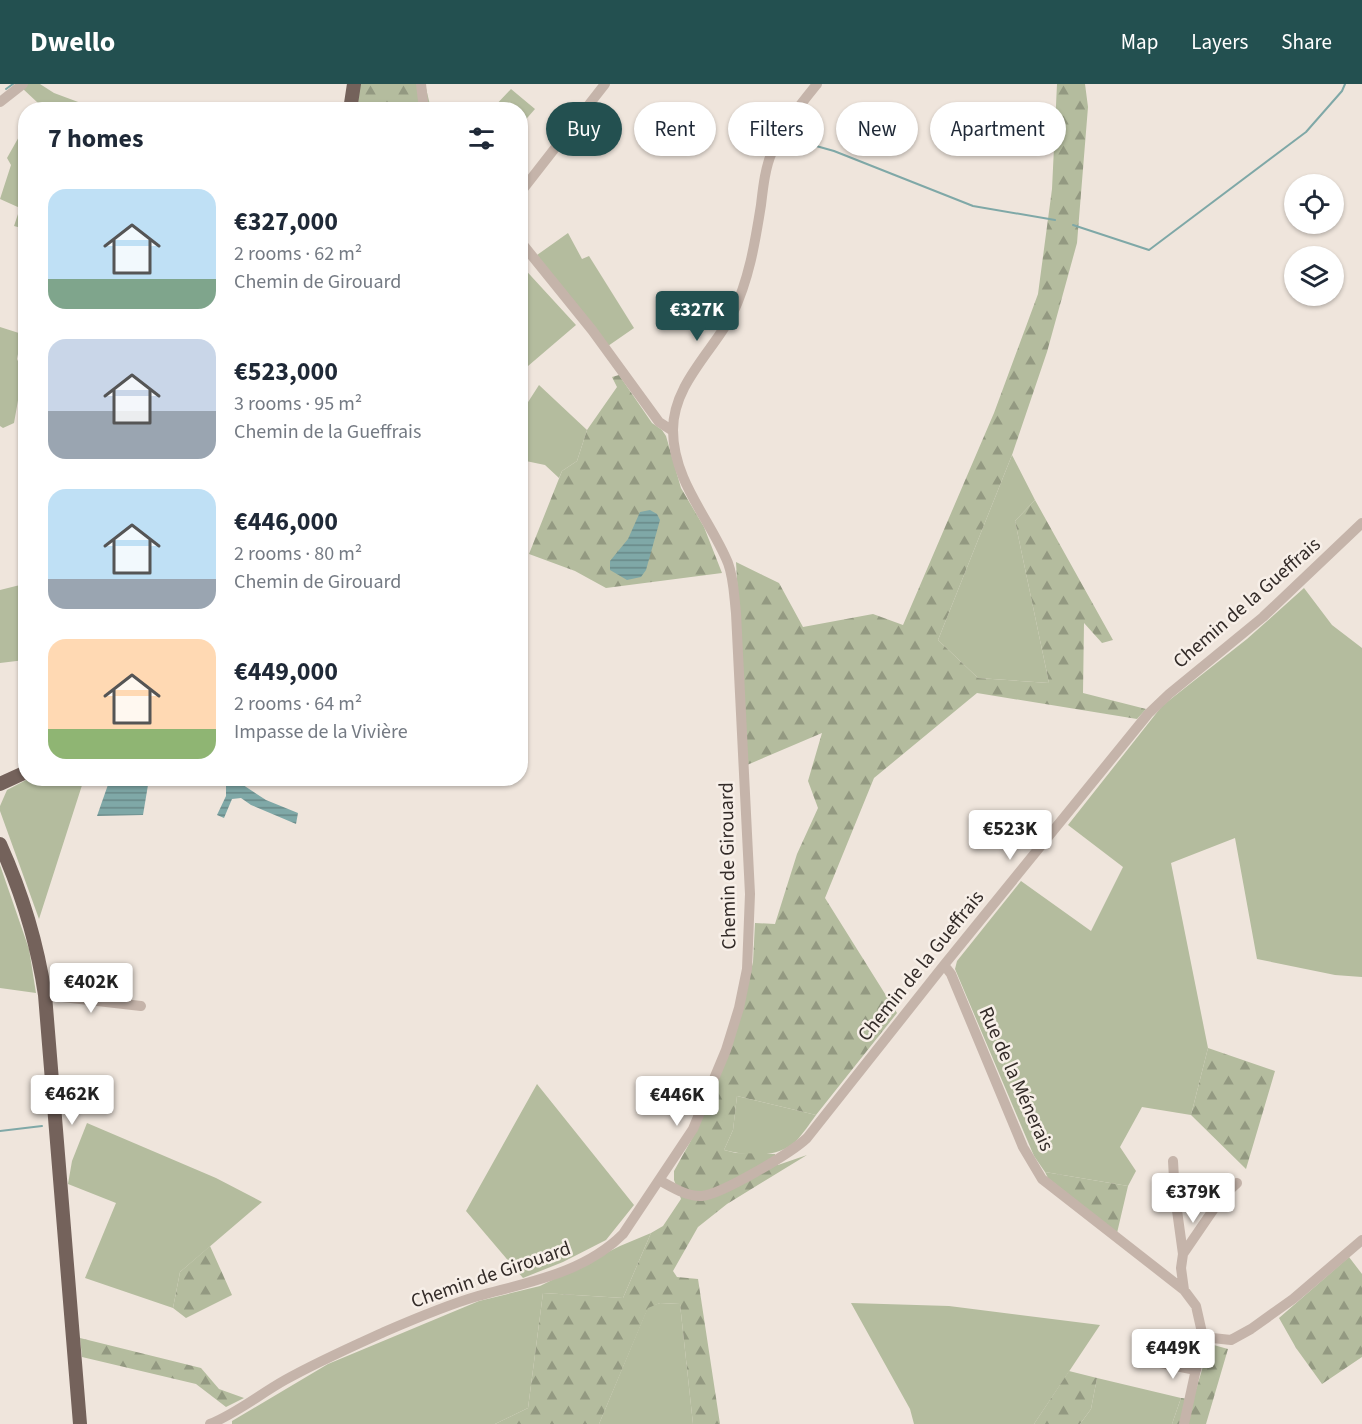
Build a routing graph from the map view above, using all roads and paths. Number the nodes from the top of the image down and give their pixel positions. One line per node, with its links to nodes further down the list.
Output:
1 (22, 84): 6 (street)
2 (354, 84): 7 (main road)
3 (421, 84): 8 (street)
4 (605, 84): 9 (street)
5 (817, 84): 11 (street, Chemin de Girouard)
6 (0, 102)
7 (351, 102)
8 (423, 102)
9 (528, 183)
10 (528, 251): 11 (street)
11 (673, 431): 20 (street, Chemin de Girouard)
12 (1362, 524): 16 (street, Chemin de la Gueffrais)
13 (18, 776): 14 (main road)
14 (0, 784)
15 (0, 844): 17 (main road)
16 (944, 964): 20 (street, Chemin de la Gueffrais); 25 (street, Rue de la Ménerais)
17 (45, 995): 18 (street); 30 (main road)
18 (141, 1006)
19 (1173, 1161): 23 (street)
20 (659, 1180): 31 (street, Chemin de Girouard)
21 (1238, 1183): 23 (street)
22 (1362, 1240): 27 (street)
23 (1183, 1254): 24 (street)
24 (1181, 1268): 25 (street); 26 (street)
25 (1163, 1274): 26 (street, Rue de la Ménerais)
26 (1184, 1290): 27 (street, Rue de la Ménerais)
27 (1203, 1337): 29 (street, Rue de la Ménerais)
28 (1155, 1362): 29 (street)
29 (1197, 1370): 32 (street, Rue de la Ménerais)
30 (80, 1424)
31 (210, 1424)
32 (1184, 1424)

